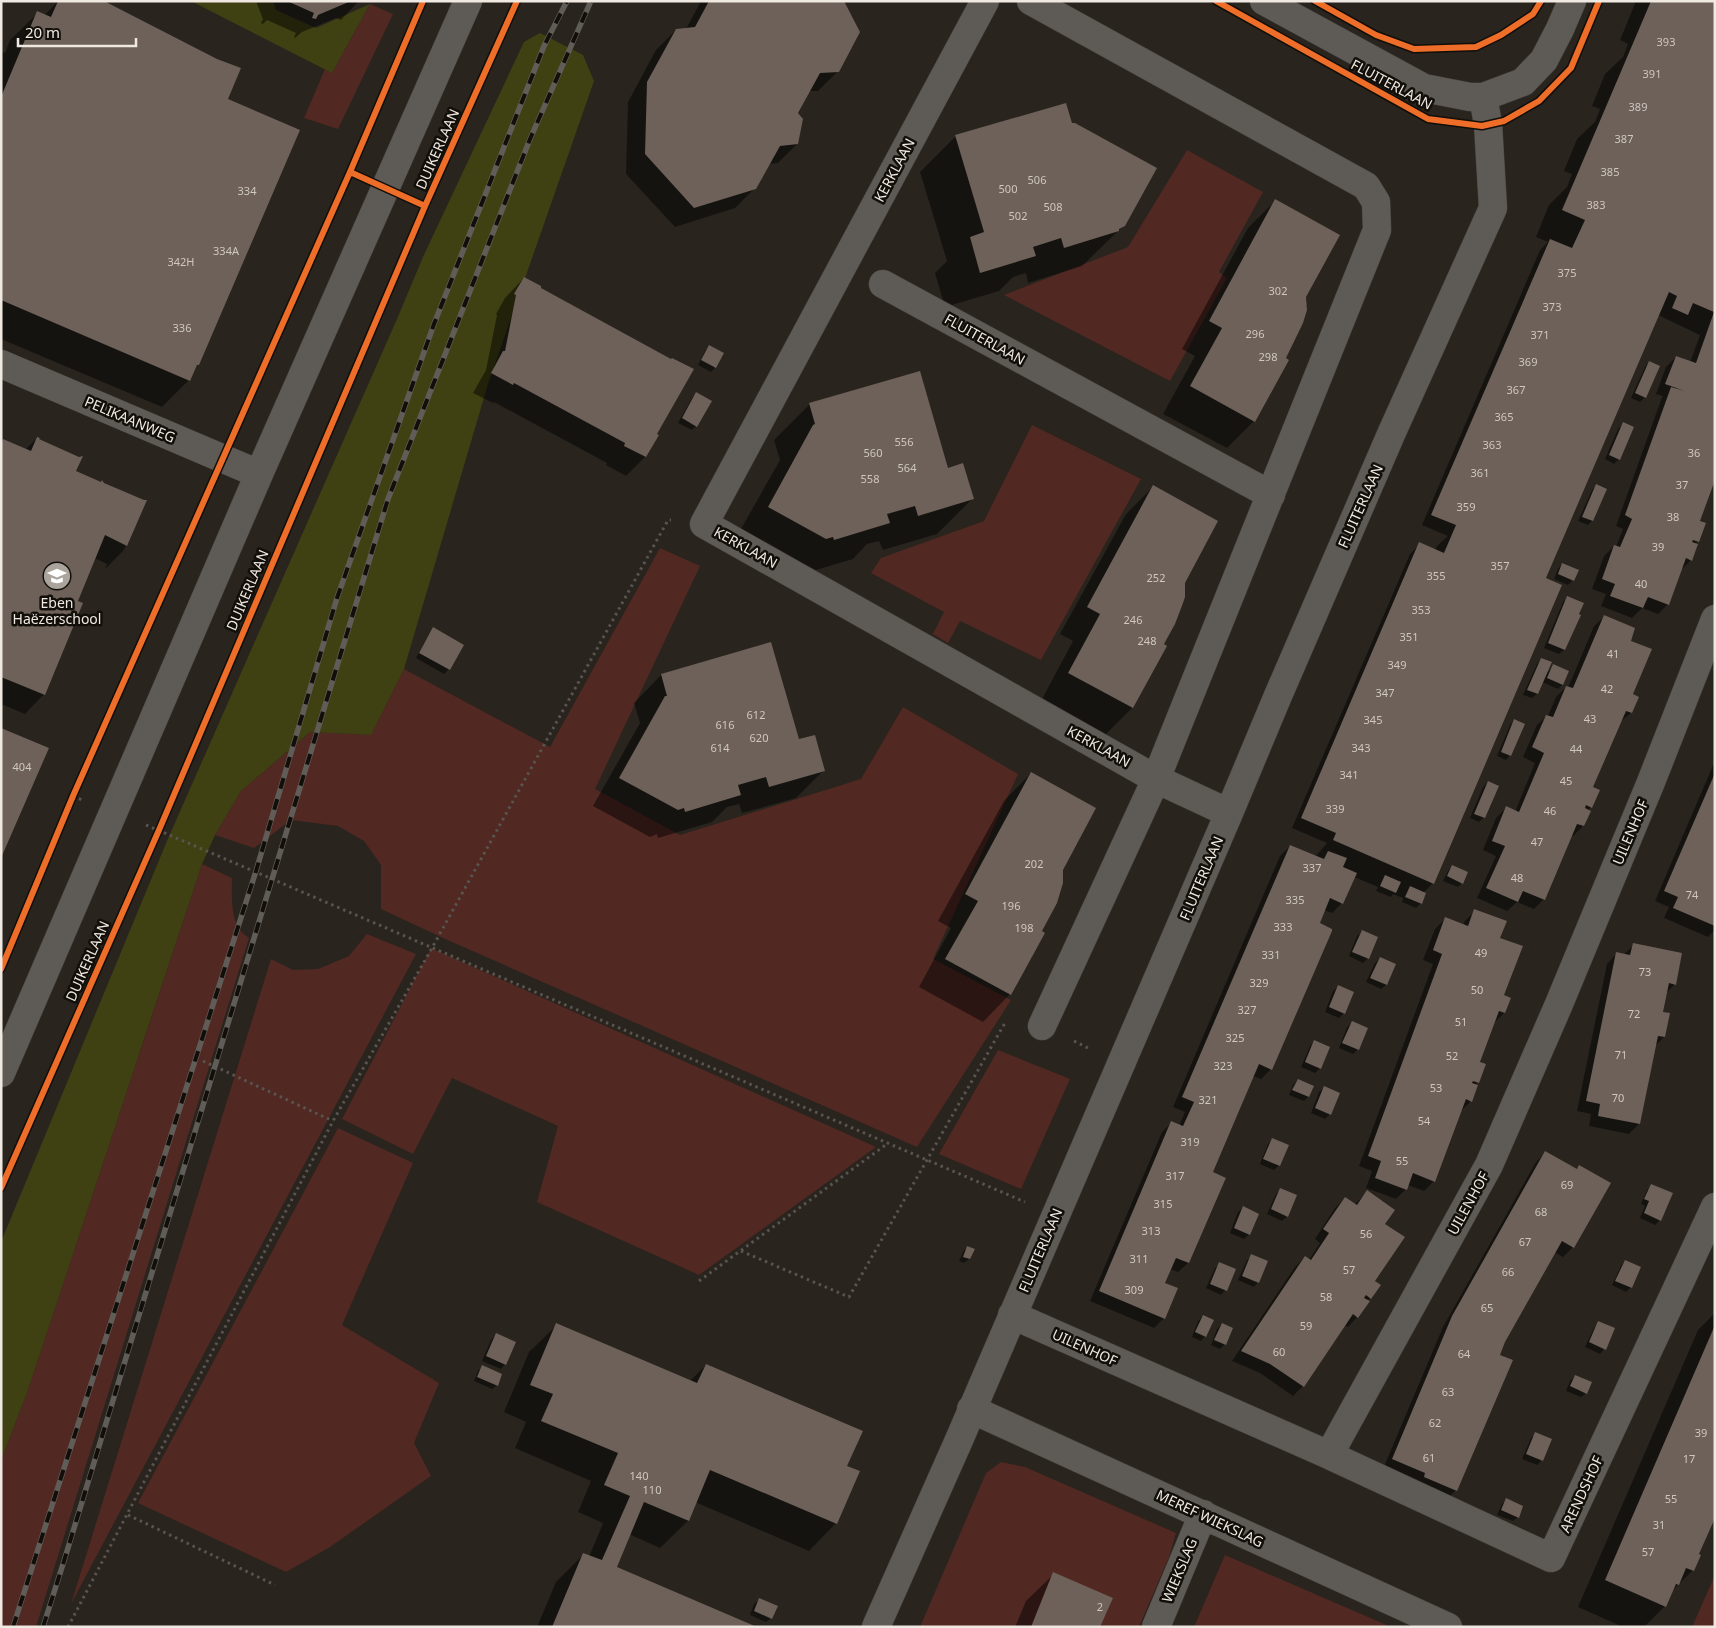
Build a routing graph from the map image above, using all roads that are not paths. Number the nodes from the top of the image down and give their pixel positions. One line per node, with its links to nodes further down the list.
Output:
1 (468, 1): 9 (street)
2 (984, 1): 12 (street, KERKLAAN)
3 (1031, 1): 10 (street)
4 (1264, 1): 6 (street)
5 (1572, 1): 6 (street)
6 (1483, 97): 13 (street, FLUITERLAAN)
7 (883, 284): 10 (street, FLUITERLAAN)
8 (1, 364): 9 (street, PELIKAANWEG)
9 (259, 474): 15 (street)
10 (1271, 494): 12 (street)
11 (1715, 619): 19 (street, UILENHOF)
12 (1156, 779): 13 (street, KERKLAAN); 14 (street)
13 (1229, 813): 17 (street, FLUITERLAAN)
14 (1042, 1026)
15 (1, 1073)
16 (1715, 1207): 19 (street, ARENDSHOF)
17 (1012, 1315): 18 (street, FLUITERLAAN); 19 (street, UILENHOF)
18 (971, 1409): 20 (street, MEREF WIEKSLAG); 21 (street, FLUITERLAAN)
19 (1329, 1455)
20 (1203, 1514): 22 (street, WIEKSLAG); 23 (street, MEREF WIEKSLAG)
21 (876, 1627)
22 (1156, 1627)
23 (1448, 1627)

